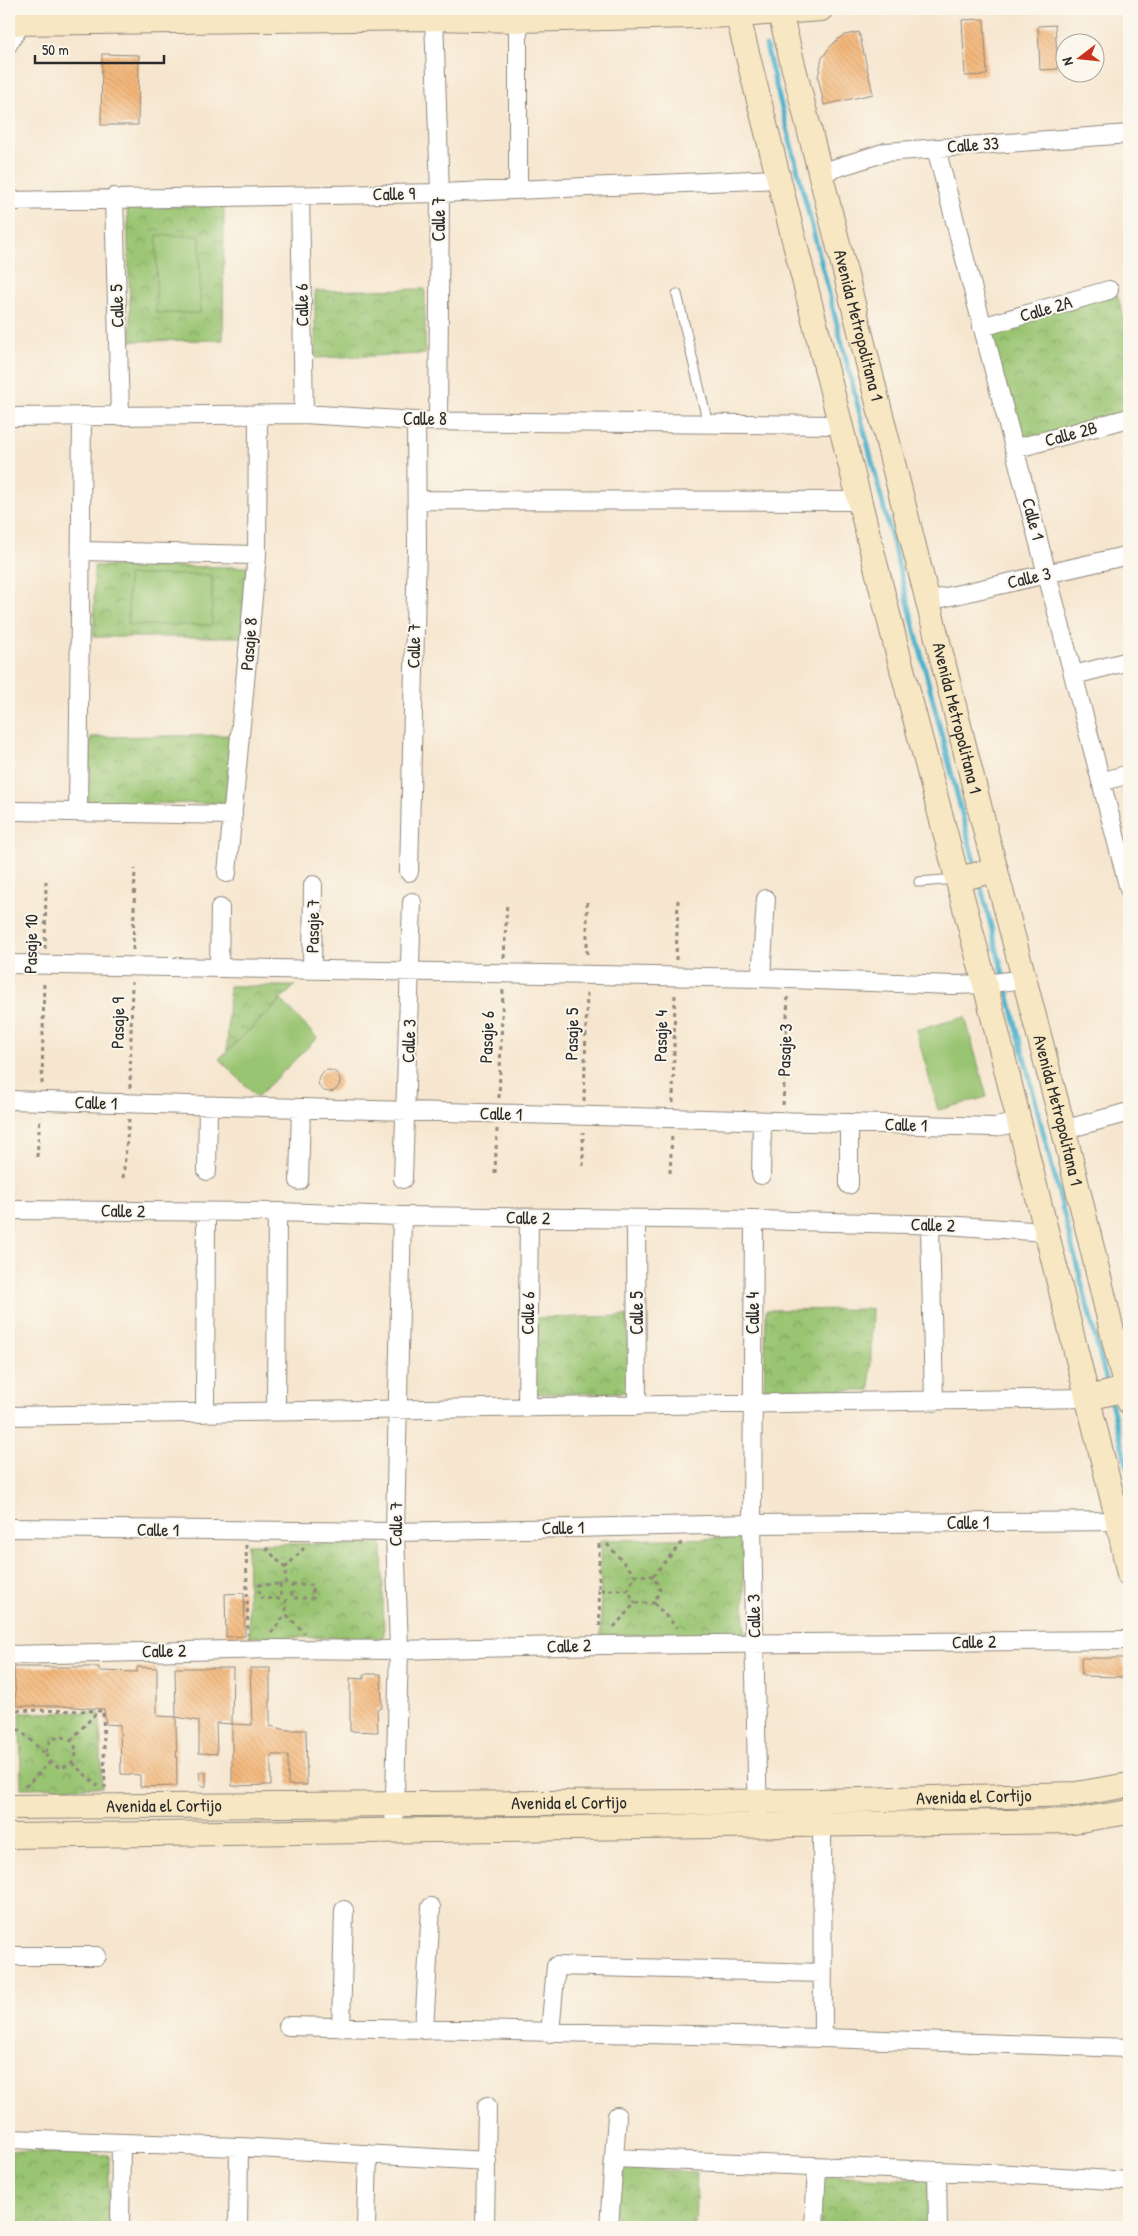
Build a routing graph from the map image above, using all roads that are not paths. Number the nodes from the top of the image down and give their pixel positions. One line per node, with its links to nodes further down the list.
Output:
1 (821, 9): 2 (street)
2 (780, 10): 3 (street); 10 (street, Avenida Metropolitana 1)
3 (737, 12): 5 (street); 11 (street, Avenida Metropolitana 1)
4 (434, 18): 5 (street); 6 (street); 13 (street, Calle 7)
5 (518, 20): 12 (street)
6 (18, 23): 7 (lane)
7 (9, 51)
8 (1129, 134): 9 (street, Calle 33)
9 (936, 148): 10 (street, Calle 33); 19 (street, Calle 1)
10 (820, 173): 37 (street, Avenida Metropolitana 1)
11 (780, 179): 12 (street, Calle 9); 29 (street, Avenida Metropolitana 1)
12 (518, 190): 13 (street, Calle 9)
13 (440, 193): 14 (street, Calle 9); 26 (street, Calle 7)
14 (300, 196): 15 (street, Calle 9); 20 (street, Calle 6)
15 (114, 197): 16 (street, Calle 9); 23 (street, Calle 5)
16 (9, 201)
17 (1109, 290): 19 (street, Calle 2A)
18 (677, 294): 28 (lane)
19 (982, 327): 30 (street, Calle 1)
20 (304, 414): 21 (street, Calle 8); 27 (street, Calle 8)
21 (258, 415): 23 (street, Calle 8); 34 (street, Pasaje 8)
22 (82, 416): 23 (street, Calle 8); 24 (street, Calle 8); 33 (street)
23 (120, 416)
24 (9, 417)
25 (1129, 418): 30 (street, Calle 2B)
26 (438, 419): 27 (street, Calle 8); 28 (street, Calle 8)
27 (416, 421): 31 (street, Calle 7)
28 (708, 424): 29 (street, Calle 8)
29 (841, 425): 32 (street, Avenida Metropolitana 1)
30 (1014, 449): 36 (street, Calle 1)
31 (418, 500): 32 (street); 45 (street, Calle 7)
32 (860, 501): 47 (street, Avenida Metropolitana 1)
33 (81, 550): 34 (street); 43 (street)
34 (257, 554): 44 (street, Pasaje 8)
35 (1129, 554): 36 (street, Calle 3)
36 (1048, 574): 37 (street, Calle 3); 39 (street, Calle 1)
37 (929, 601): 47 (street, Avenida Metropolitana 1)
38 (1129, 660): 39 (street)
39 (1074, 675): 41 (street, Calle 1)
40 (1129, 774): 41 (street)
41 (1101, 782): 50 (street, Calle 1)
42 (16, 811): 43 (street)
43 (78, 812): 44 (street)
44 (233, 815): 46 (street, Pasaje 8)
45 (409, 872)
46 (227, 873)
47 (977, 874): 48 (lane); 59 (street, Avenida Metropolitana 1); 60 (street, Avenida Metropolitana 1)
48 (919, 882)
49 (313, 884): 56 (street, Pasaje 7)
50 (1129, 887)
51 (766, 899): 58 (street)
52 (412, 902): 57 (street, Calle 3)
53 (220, 908): 55 (street)
54 (9, 964): 55 (street)
55 (219, 967): 56 (street)
56 (312, 968): 57 (street)
57 (411, 971): 58 (street); 64 (street, Calle 3)
58 (761, 978): 60 (street)
59 (1020, 979): 60 (street); 69 (street, Avenida Metropolitana 1)
60 (988, 984): 68 (street, Avenida Metropolitana 1)
61 (9, 1100): 62 (street, Calle 1)
62 (208, 1106): 63 (street, Calle 1); 70 (street)
63 (301, 1109): 64 (street, Calle 1); 73 (street)
64 (406, 1111): 66 (street, Calle 1); 72 (street, Calle 3)
65 (1129, 1112): 69 (street)
66 (762, 1121): 67 (street, Calle 1); 71 (street)
67 (850, 1123): 68 (street, Calle 1); 74 (street)
68 (1019, 1123): 83 (street, Avenida Metropolitana 1)
69 (1064, 1130): 84 (street, Avenida Metropolitana 1)
70 (207, 1171)
71 (761, 1175)
72 (403, 1179)
73 (299, 1181)
74 (849, 1185)
75 (9, 1210): 76 (street, Calle 2)
76 (206, 1212): 77 (street, Calle 2); 91 (street)
77 (277, 1212): 78 (street, Calle 2); 90 (street)
78 (402, 1216): 79 (street, Calle 2); 89 (street, Calle 7)
79 (529, 1218): 80 (street, Calle 2); 88 (street, Calle 6)
80 (636, 1219): 81 (street, Calle 2); 87 (street, Calle 5)
81 (754, 1220): 82 (street, Calle 2); 86 (street, Calle 4)
82 (930, 1225): 83 (street, Calle 2); 85 (street)
83 (1046, 1232): 84 (street, Avenida Metropolitana 1)
84 (1111, 1395): 85 (street); 93 (street, Avenida Metropolitana 1)
85 (934, 1402): 86 (street)
86 (752, 1405): 87 (street); 94 (street, Calle 3)
87 (637, 1406): 88 (street)
88 (527, 1408): 89 (street)
89 (399, 1409): 90 (street); 96 (street, Calle 7)
90 (276, 1411): 91 (street)
91 (205, 1413): 92 (street)
92 (9, 1416)
93 (1118, 1521): 94 (street, Calle 1); 97 (street, Avenida Metropolitana 1)
94 (752, 1524): 96 (street, Calle 1); 99 (street, Calle 3)
95 (9, 1528): 96 (street, Calle 1)
96 (395, 1532): 100 (street, Calle 7)
97 (1129, 1576)
98 (1129, 1640): 99 (street, Calle 2)
99 (754, 1645): 100 (street, Calle 2); 103 (street, Calle 3)
100 (399, 1650): 101 (street, Calle 2); 104 (street, Calle 7)
101 (9, 1655)
102 (1129, 1785): 103 (street, Avenida el Cortijo)
103 (758, 1802): 104 (street, Avenida el Cortijo); 108 (street, Calle 3)
104 (395, 1806): 105 (street, Avenida el Cortijo); 109 (street, Calle 7)
105 (16, 1807)
106 (1129, 1812): 107 (street, Avenida el Cortijo)
107 (822, 1825): 108 (street, Avenida el Cortijo); 115 (street)
108 (758, 1826): 109 (street, Avenida el Cortijo)
109 (394, 1832): 110 (street, Avenida el Cortijo)
110 (9, 1836)
111 (430, 1907): 118 (street)
112 (344, 1910): 117 (street)
113 (9, 1956): 114 (street)
114 (97, 1956)
115 (823, 1973): 119 (street); 120 (street)
116 (288, 2026): 117 (street)
117 (341, 2028): 118 (street)
118 (424, 2030): 119 (street)
119 (550, 2033): 120 (street)
120 (823, 2038): 121 (street)
121 (1129, 2048)
122 (487, 2106): 129 (street)
123 (616, 2116): 128 (street)
124 (9, 2139): 125 (street)
125 (121, 2143): 126 (street); 133 (street)
126 (239, 2148): 127 (street); 134 (street)
127 (368, 2154): 129 (street); 135 (street)
128 (614, 2158): 130 (street); 137 (street)
129 (488, 2162): 136 (street)
130 (817, 2167): 131 (street); 138 (street)
131 (937, 2171): 132 (street); 139 (street)
132 (1129, 2181)
133 (120, 2227)
134 (238, 2227)
135 (366, 2227)
136 (485, 2227)
137 (609, 2227)
138 (814, 2227)
139 (938, 2227)

